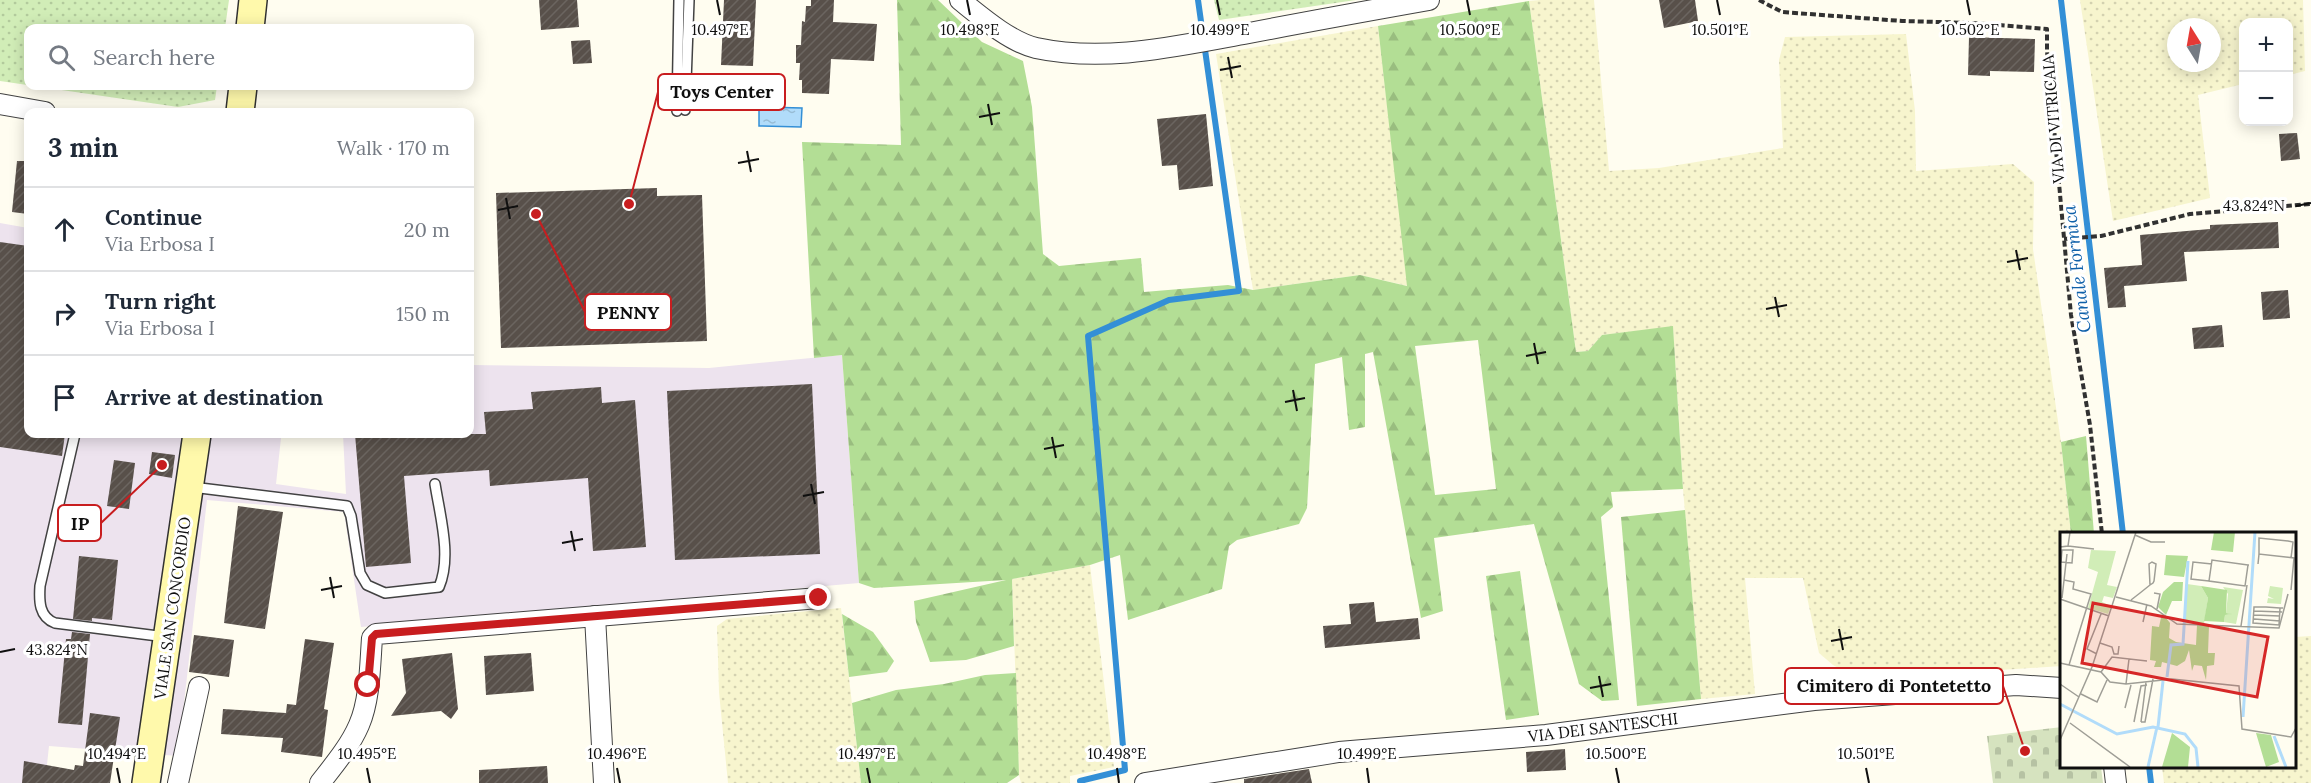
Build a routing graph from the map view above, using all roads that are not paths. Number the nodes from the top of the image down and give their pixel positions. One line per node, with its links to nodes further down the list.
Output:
1 (253, 0): 6 (main road)
2 (679, 0): 3 (lane)
3 (689, 0)
4 (960, 0): 5 (street)
5 (1429, 0)
6 (250, 24)
7 (243, 90): 10 (main road)
8 (0, 104): 9 (street)
9 (24, 108)
10 (240, 108)
11 (74, 438): 17 (lane)
12 (196, 438): 14 (main road, VIALE SAN CONCORDIO)
13 (435, 484): 14 (lane)
14 (189, 486): 17 (main road, VIALE SAN CONCORDIO)
15 (819, 598): 16 (street)
16 (595, 616): 23 (street); 24 (street)
17 (168, 638): 21 (main road, VIALE SAN CONCORDIO)
18 (199, 687): 22 (street)
19 (2060, 688): 25 (street, VIA DEI SANTESCHI)
20 (2114, 768): 26 (street)
21 (146, 783)
22 (178, 783)
23 (320, 783)
24 (604, 783)
25 (1145, 783)
26 (2116, 783)

